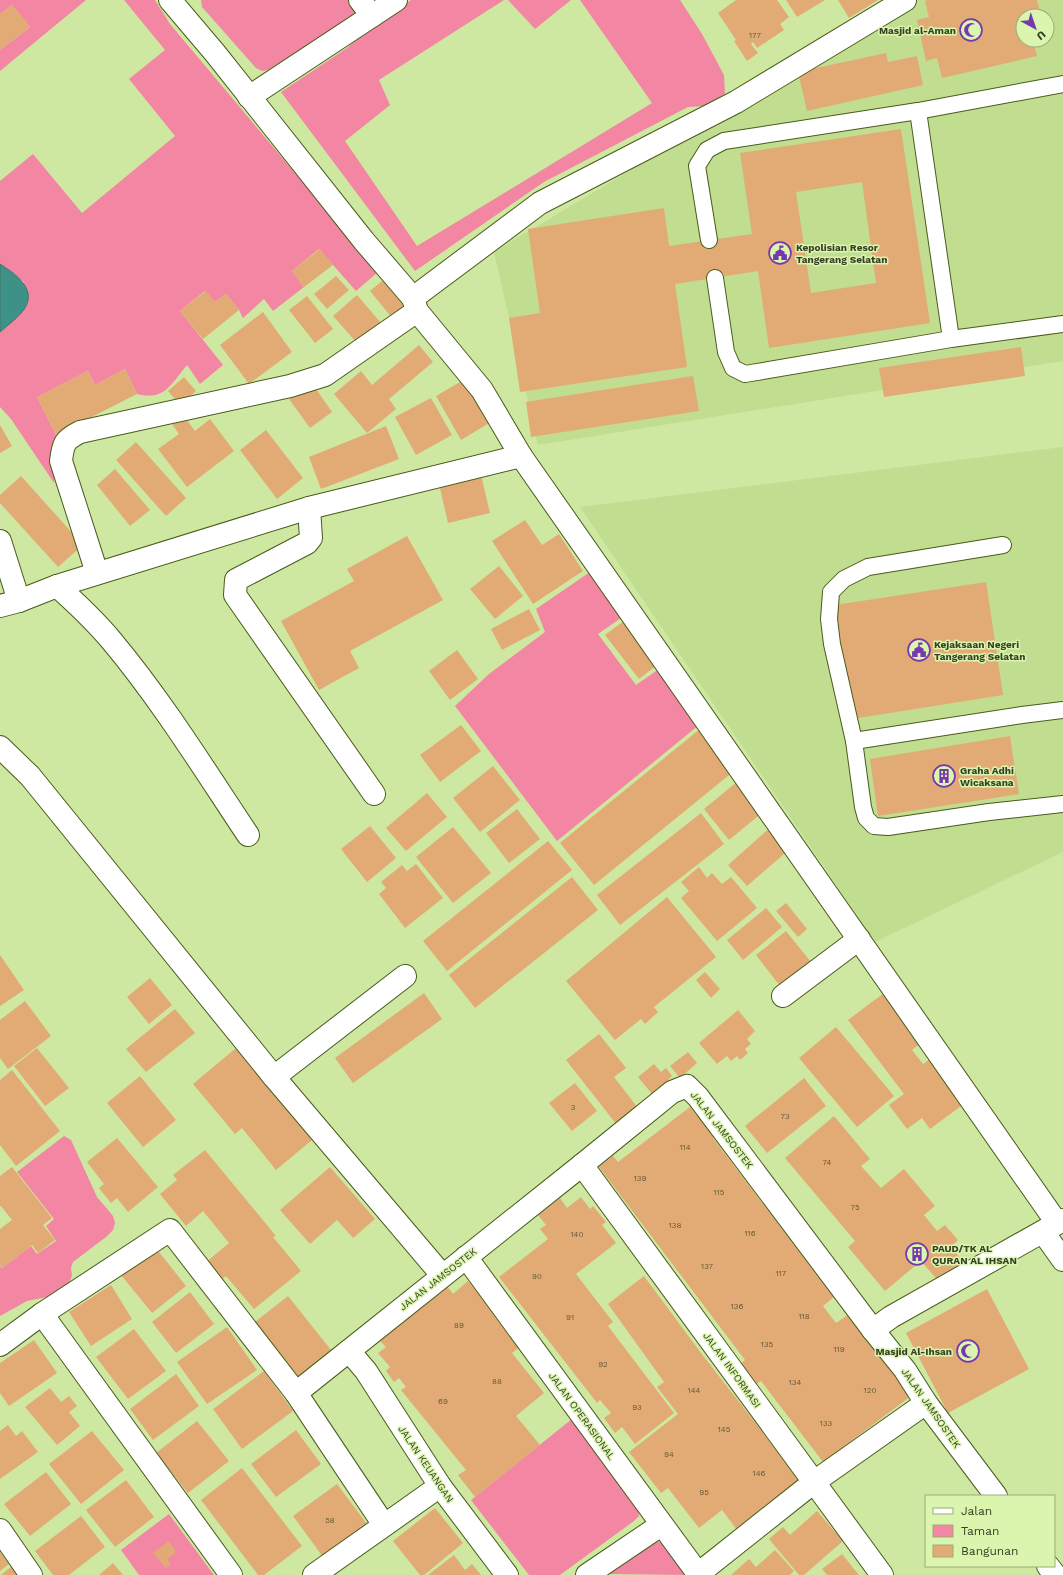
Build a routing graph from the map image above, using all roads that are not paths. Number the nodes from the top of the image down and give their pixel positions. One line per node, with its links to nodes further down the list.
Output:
1 (170, 0): 6 (street)
2 (396, 0): 4 (street)
3 (905, 0): 10 (street)
4 (366, 8): 6 (street)
5 (1063, 84): 7 (lane)
6 (249, 97): 10 (street)
7 (918, 111): 8 (lane); 12 (lane)
8 (709, 240)
9 (715, 278): 12 (lane)
10 (415, 304): 13 (street); 17 (street)
11 (1063, 324): 12 (lane)
12 (951, 339)
13 (521, 456): 14 (street); 26 (street)
14 (309, 508): 17 (street); 23 (street)
15 (0, 541): 19 (street)
16 (1003, 545): 21 (lane)
17 (97, 573): 18 (street)
18 (57, 586): 19 (street); 25 (street)
19 (9, 603)
20 (1063, 710): 21 (lane)
21 (854, 741): 24 (lane)
22 (0, 747): 29 (street)
23 (374, 794)
24 (1063, 804)
25 (248, 836)
26 (859, 939): 28 (street); 31 (street)
27 (405, 976): 29 (street)
28 (783, 996)
29 (274, 1078): 34 (street)
30 (582, 1165): 32 (street, JALAN JAMSOSTEK); 36 (street, JALAN JAMSOSTEK); 41 (street, JALAN INFORMASI)
31 (1054, 1225): 33 (street); 36 (street)
32 (466, 1257): 34 (street, JALAN JAMSOSTEK); 45 (street, JALAN OPERASIONAL)
33 (1063, 1260)
34 (442, 1275): 38 (street, JALAN JAMSOSTEK)
35 (42, 1314): 37 (street); 39 (street); 50 (street)
36 (872, 1330): 40 (street, JALAN JAMSOSTEK)
37 (0, 1345)
38 (349, 1351): 39 (street, JALAN JAMSOSTEK); 42 (street, JALAN KEUANGAN)
39 (296, 1393): 44 (street)
40 (926, 1403): 41 (street); 43 (street, JALAN JAMSOSTEK)
41 (814, 1482): 48 (street); 54 (street, JALAN INFORMASI)
42 (440, 1486): 44 (street); 52 (street, JALAN KEUANGAN)
43 (995, 1495)
44 (384, 1525): 51 (street)
45 (661, 1525): 48 (street, JALAN OPERASIONAL); 53 (street)
46 (0, 1530): 49 (street)
47 (1049, 1567): 55 (street)
48 (699, 1574)
49 (31, 1575)
50 (231, 1575)
51 (314, 1575)
52 (507, 1575)
53 (587, 1575)
54 (882, 1575)
55 (1055, 1575)

